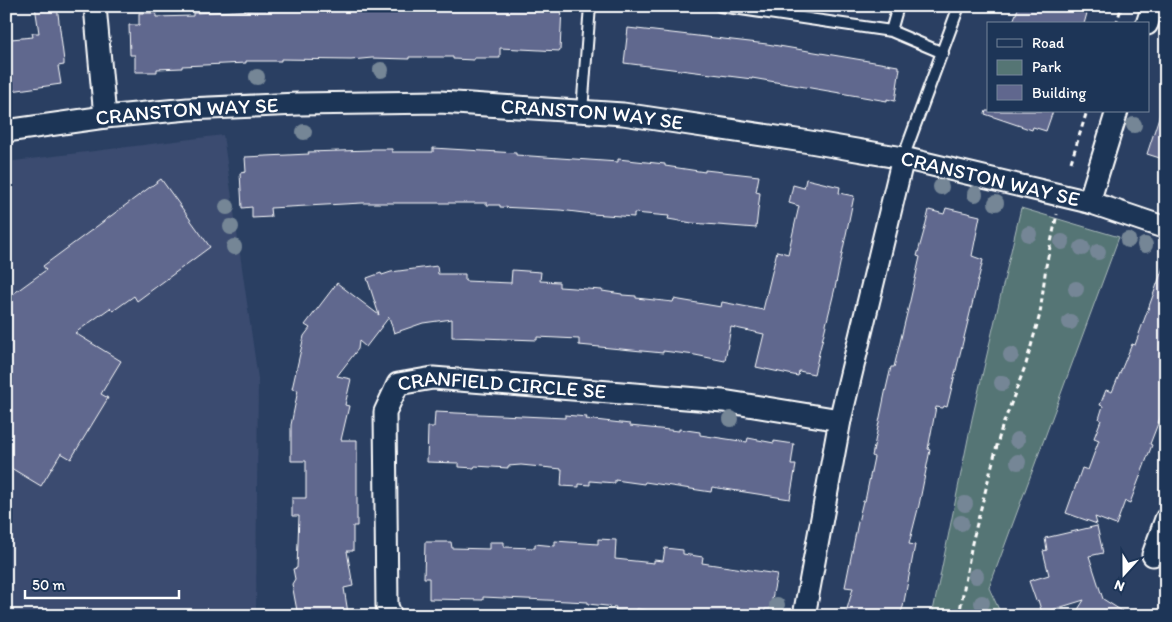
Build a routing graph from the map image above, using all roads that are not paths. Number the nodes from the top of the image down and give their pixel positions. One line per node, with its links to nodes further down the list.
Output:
1 (95, 6): 12 (street)
2 (590, 6): 10 (lane)
3 (720, 6): 8 (lane)
4 (898, 6): 8 (lane)
5 (959, 6): 9 (lane)
6 (1153, 6): 7 (street)
7 (1148, 22)
8 (891, 31): 9 (lane)
9 (943, 53): 14 (lane)
10 (582, 111): 12 (street, CRANSTON WAY SE); 14 (street, CRANSTON WAY SE)
11 (1117, 112): 15 (street)
12 (105, 116): 13 (street, CRANSTON WAY SE)
13 (6, 131)
14 (903, 158): 15 (street, CRANSTON WAY SE); 17 (street)
15 (1089, 202): 16 (street, CRANSTON WAY SE)
16 (1166, 228)
17 (840, 420): 20 (street, CRANFIELD CIRCLE SE); 21 (street)
18 (1166, 519): 19 (street)
19 (1153, 554)
20 (391, 616)
21 (804, 616)

